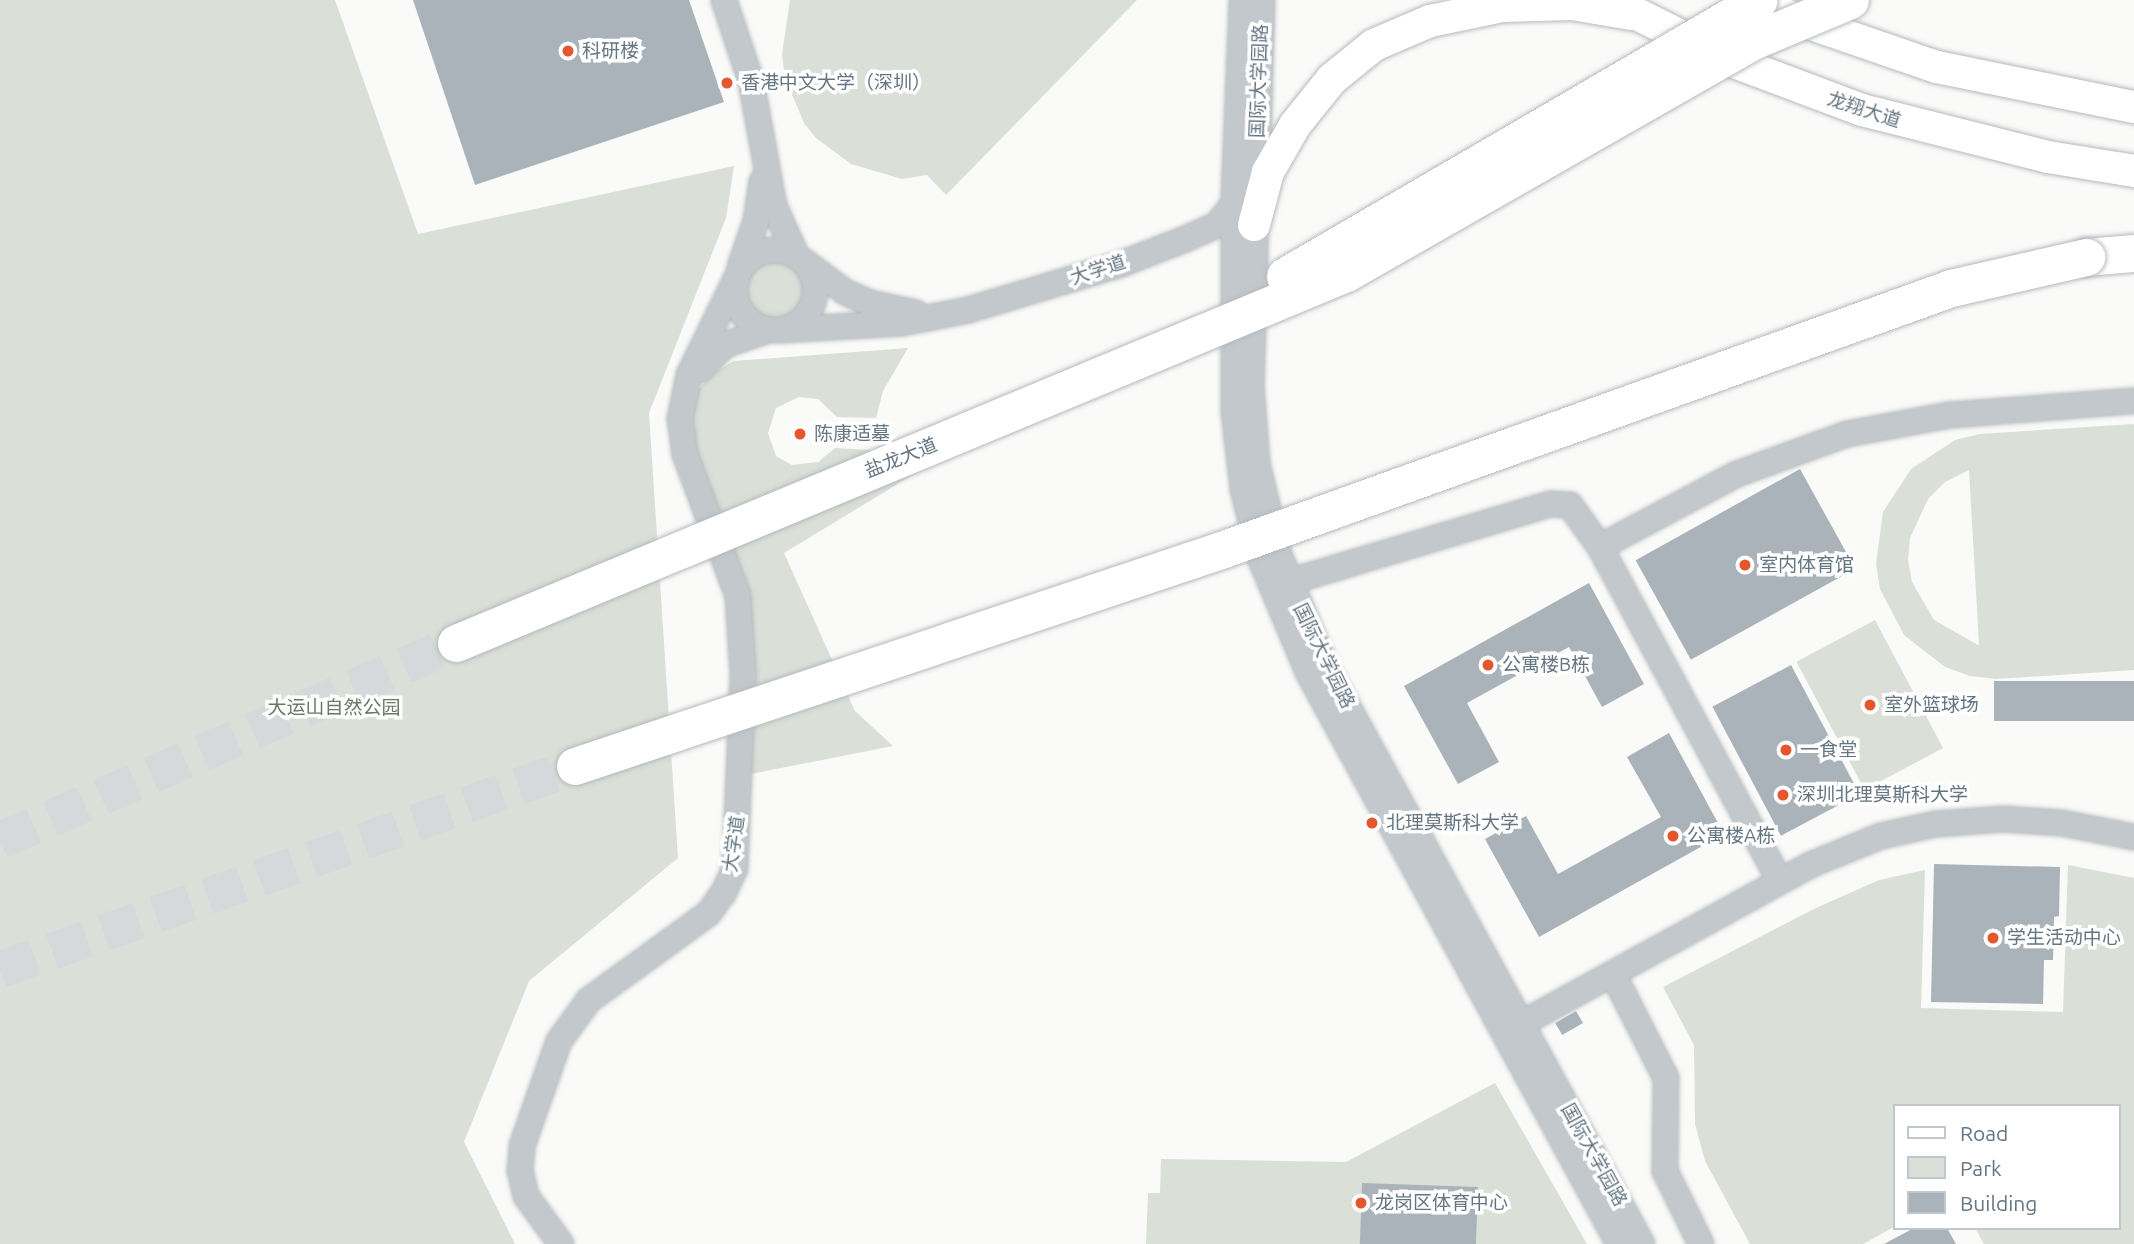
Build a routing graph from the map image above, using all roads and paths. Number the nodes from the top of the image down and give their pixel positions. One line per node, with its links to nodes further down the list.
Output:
1 (724, 0): 10 (street)
2 (1242, 0): 12 (street, 国际大学园路)
3 (1262, 0): 12 (street, 国际大学园路)
4 (1609, 0): 8 (main road, 龙翔大道)
5 (1742, 0): 9 (main road)
6 (1759, 0): 18 (highway, bridge)
7 (1850, 0): 18 (highway, 盐龙大道, bridge)
8 (1646, 18): 11 (main road, 龙翔大道); 12 (main road)
9 (2134, 107)
10 (763, 166): 14 (street); 15 (street, 大学道)
11 (2134, 171)
12 (1244, 214): 16 (street, 大学道); 22 (street, 国际大学园路)
13 (2134, 253): 24 (highway, bridge)
14 (800, 258): 15 (street); 16 (street, 大学道); 17 (street, 大学道)
15 (737, 275): 17 (street); 19 (street, 大学道)
16 (948, 314): 17 (street, 大学道)
17 (774, 330): 19 (street, 大学道)
18 (1107, 373): 23 (highway, 盐龙大道, bridge)
19 (681, 401): 29 (street, 大学道)
20 (2134, 401): 21 (street)
21 (1600, 547): 22 (street); 26 (street)
22 (1280, 585): 28 (street, 国际大学园路)
23 (456, 643)
24 (575, 766)
25 (2134, 836): 26 (street)
26 (1780, 881): 27 (street)
27 (1612, 974): 28 (street); 32 (street)
28 (1513, 1028): 30 (street, 国际大学园路); 31 (street, 国际大学园路)
29 (561, 1244)
30 (1619, 1244)
31 (1642, 1244)
32 (1701, 1244)

